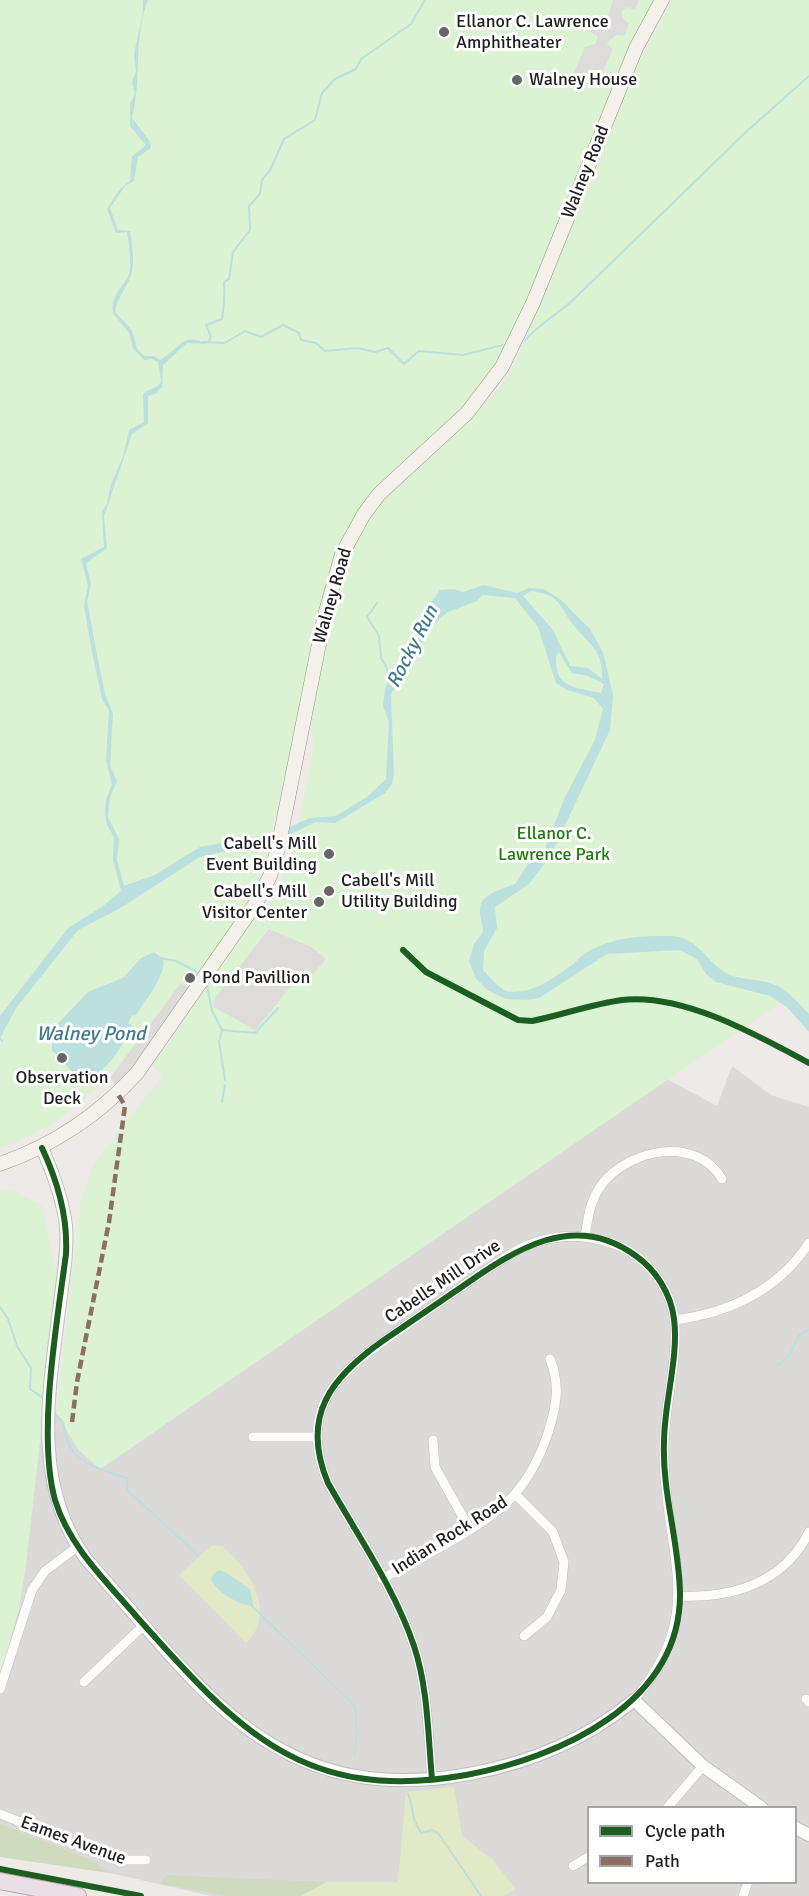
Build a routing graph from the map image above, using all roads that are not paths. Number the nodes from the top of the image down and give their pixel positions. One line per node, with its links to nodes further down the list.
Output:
1 (662, 0): 2 (main road, Walney Road)
2 (42, 1148): 3 (main road, Walney Road); 15 (street, Cabells Mill Drive)
3 (0, 1164)
4 (722, 1179): 5 (street)
5 (585, 1237): 7 (street, Cabells Mill Drive); 10 (street, Cabells Mill Drive)
6 (809, 1243): 7 (street)
7 (674, 1320): 17 (street, Cabells Mill Drive)
8 (550, 1359): 12 (street, Indian Rock Road)
9 (252, 1437): 10 (street)
10 (316, 1437): 16 (street, Cabells Mill Drive)
11 (433, 1440): 13 (street)
12 (515, 1494): 13 (street, Indian Rock Road); 19 (street)
13 (470, 1528): 16 (street, Indian Rock Road)
14 (809, 1532): 17 (street)
15 (77, 1547): 18 (street, Cabells Mill Drive); 21 (street)
16 (382, 1579): 24 (street, Cabells Mill Drive)
17 (680, 1596): 22 (street, Cabells Mill Drive)
18 (144, 1625): 20 (street); 24 (street, Cabells Mill Drive)
19 (524, 1636)
20 (84, 1682)
21 (0, 1689)
22 (634, 1700): 23 (street); 24 (street, Cabells Mill Drive)
23 (703, 1766): 25 (street); 26 (street)
24 (432, 1779)
25 (669, 1806)
26 (759, 1806)
27 (0, 1814): 29 (street, Eames Avenue)
28 (587, 1858): 30 (street)
29 (146, 1860)
30 (573, 1866)
31 (0, 1881): 32 (highway)
32 (78, 1896)

